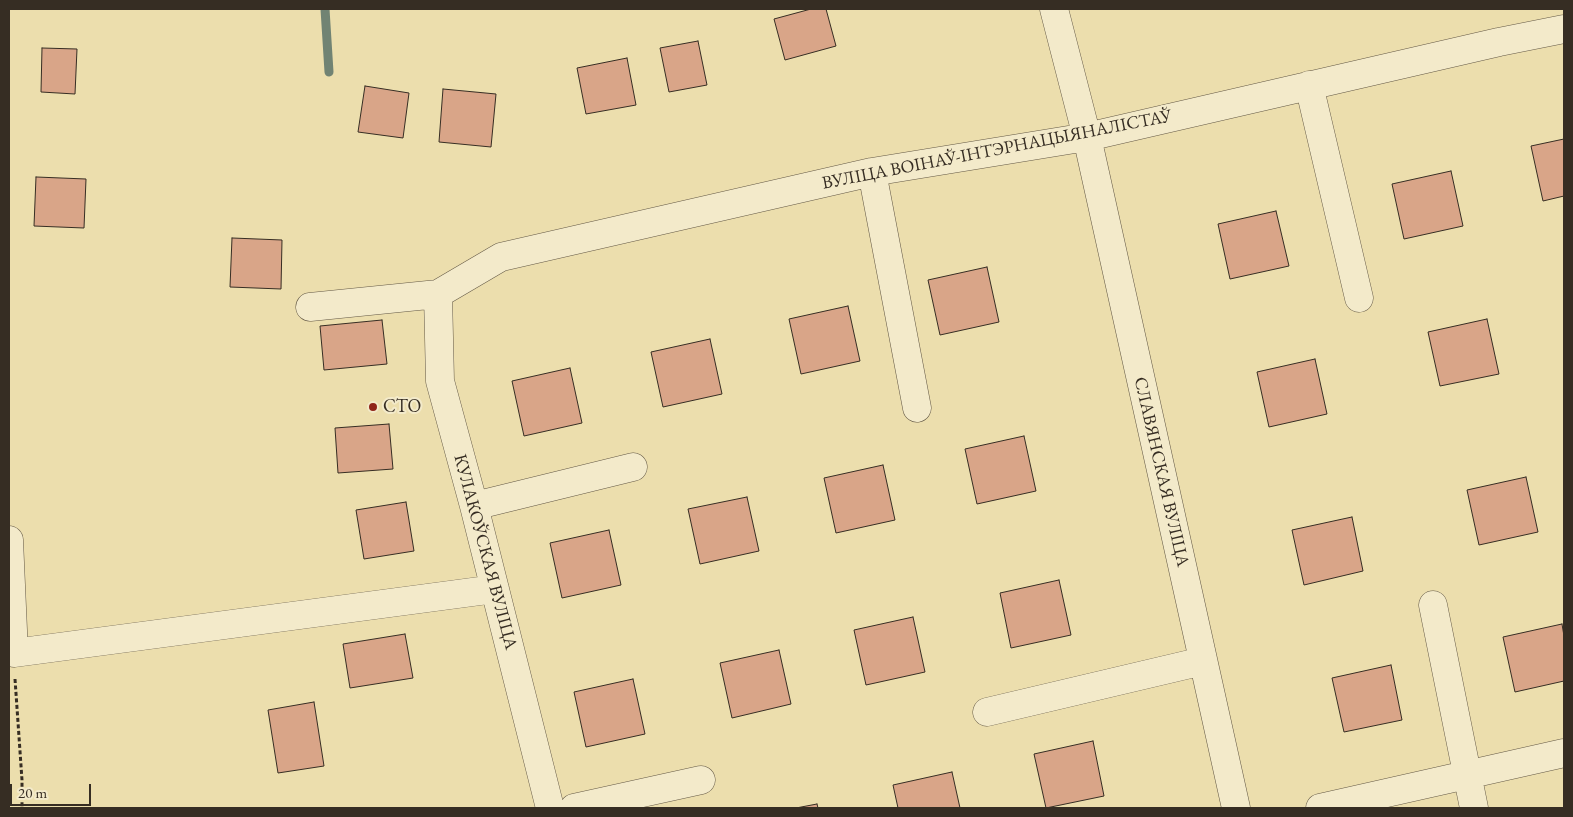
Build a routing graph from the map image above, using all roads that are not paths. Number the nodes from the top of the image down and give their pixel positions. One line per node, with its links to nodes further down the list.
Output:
1 (1054, 9): 4 (street, СЛАВЯНСКАЯ ВУЛІЦА)
2 (1550, 23): 3 (street, ВУЛІЦА ВОІНАЎ-ІНТЭРНАЦЫЯНАЛІСТАЎ)
3 (1309, 85): 4 (street, ВУЛІЦА ВОІНАЎ-ІНТЭРНАЦЫЯНАЛІСТАЎ); 7 (street)
4 (1087, 137): 5 (street, ВУЛІЦА ВОІНАЎ-ІНТЭРНАЦЫЯНАЛІСТАЎ); 15 (street, СЛАВЯНСКАЯ ВУЛІЦА)
5 (872, 172): 6 (street, ВУЛІЦА ВОІНАЎ-ІНТЭРНАЦЫЯНАЛІСТАЎ); 9 (street)
6 (438, 294): 8 (street); 11 (street, КУЛАКОЎСКАЯ ВУЛІЦА)
7 (1359, 298)
8 (310, 307)
9 (917, 408)
10 (633, 467): 11 (street)
11 (474, 506): 13 (street, КУЛАКОЎСКАЯ ВУЛІЦА)
12 (9, 540): 13 (street)
13 (495, 589): 20 (street, КУЛАКОЎСКАЯ ВУЛІЦА)
14 (1433, 605): 18 (street)
15 (1203, 662): 16 (street); 22 (street, СЛАВЯНСКАЯ ВУЛІЦА)
16 (987, 712)
17 (1564, 752): 18 (street)
18 (1466, 775): 23 (street); 24 (street)
19 (701, 780): 21 (street)
20 (550, 808)
21 (574, 808)
22 (1236, 808)
23 (1320, 808)
24 (1474, 808)

